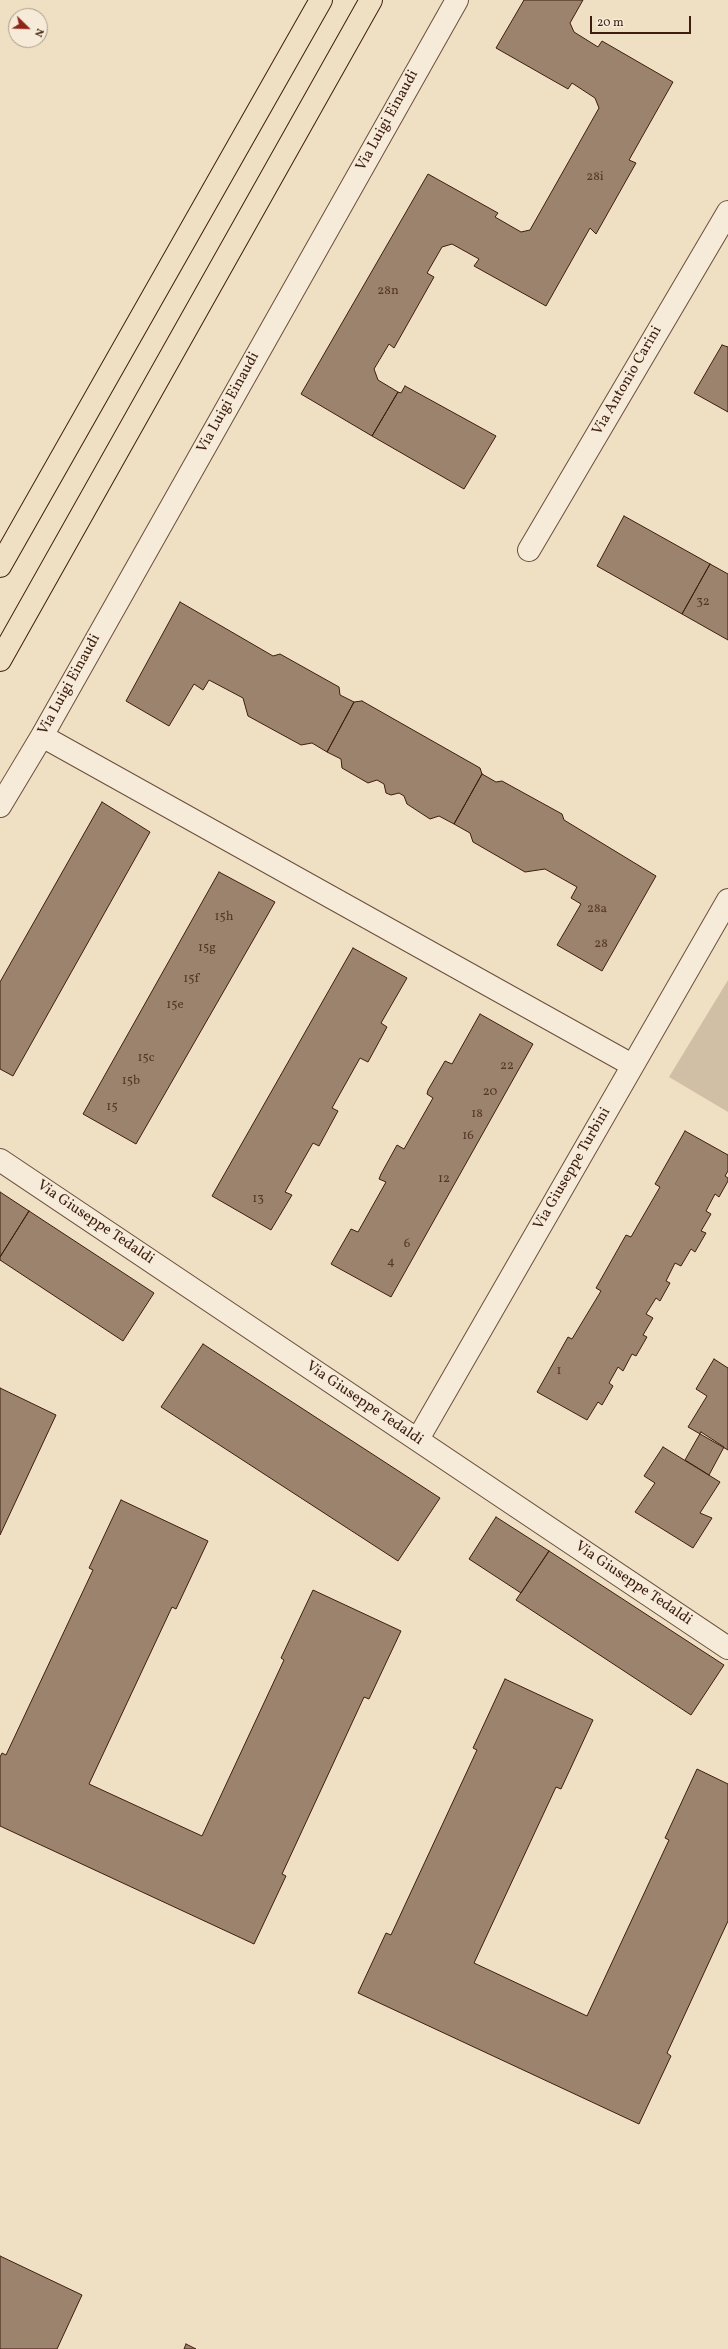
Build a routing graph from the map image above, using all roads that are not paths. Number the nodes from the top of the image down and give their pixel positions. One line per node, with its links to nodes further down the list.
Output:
1 (322, 0): 6 (main road)
2 (371, 0): 7 (main road)
3 (457, 0): 8 (street, Via Luigi Einaudi)
4 (728, 212): 5 (street, Via Antonio Carini)
5 (529, 550)
6 (0, 566)
7 (0, 660)
8 (42, 736): 9 (street, Via Luigi Einaudi); 11 (street)
9 (0, 806)
10 (728, 900): 11 (street, Via Giuseppe Turbini)
11 (632, 1065): 13 (street, Via Giuseppe Turbini)
12 (0, 1160): 13 (street, Via Giuseppe Tedaldi)
13 (418, 1439): 14 (street, Via Giuseppe Tedaldi)
14 (728, 1648)

